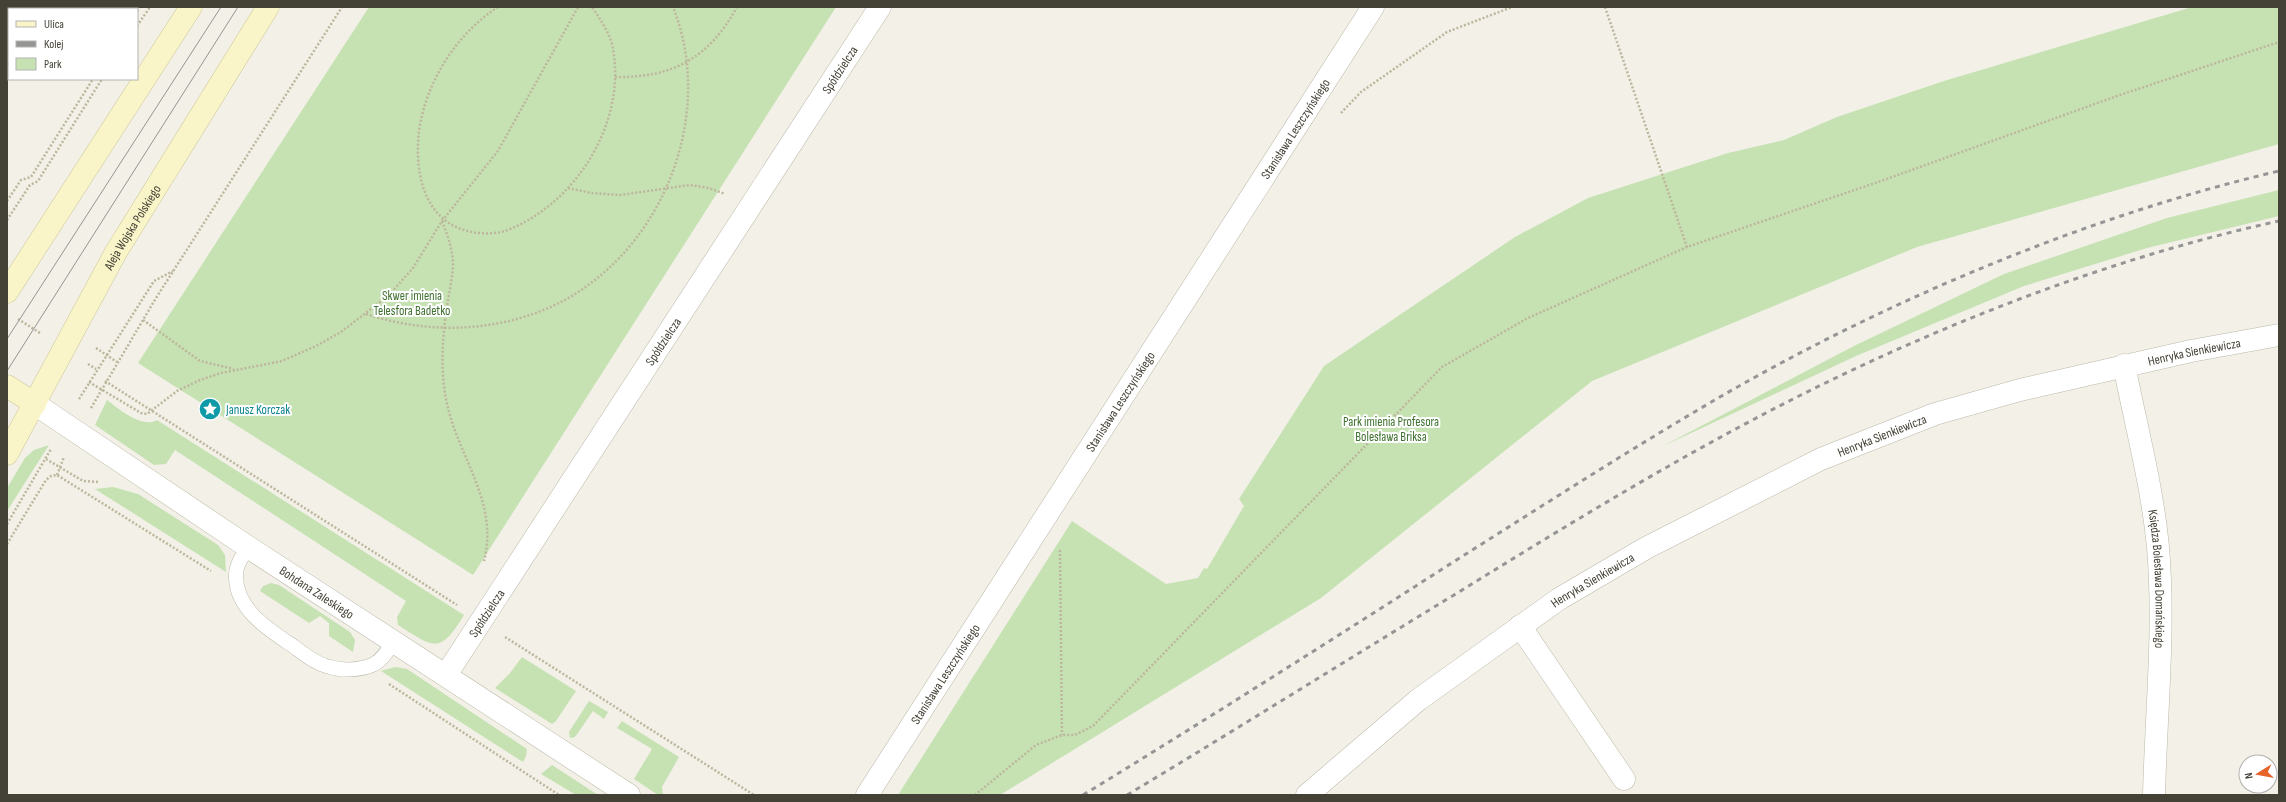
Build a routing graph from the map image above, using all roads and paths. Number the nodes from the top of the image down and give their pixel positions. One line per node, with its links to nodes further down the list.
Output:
1 (150, 7): 14 (path)
2 (190, 7): 29 (main road)
3 (268, 7): 45 (main road, Aleja Wojska Polskiego)
4 (342, 7): 28 (path)
5 (498, 7): 26 (path)
6 (578, 7): 26 (path)
7 (592, 7): 17 (path)
8 (673, 7): 16 (path)
9 (737, 7): 16 (path)
10 (880, 7): 59 (street, Spółdzielcza)
11 (1373, 7): 67 (street, Stanisława Leszczyńskiego)
12 (1512, 7): 20 (path)
13 (1605, 7): 27 (path)
14 (138, 25)
15 (2279, 42): 27 (path)
16 (686, 62): 17 (path); 22 (path)
17 (615, 77): 21 (path)
18 (92, 80): 24 (path)
19 (101, 80): 25 (path)
20 (1340, 114)
21 (568, 188): 22 (path); 26 (path)
22 (667, 188): 23 (path); 33 (path)
23 (730, 196)
24 (7, 201)
25 (7, 220)
26 (442, 221): 30 (path); 33 (path)
27 (1687, 247): 63 (path)
28 (173, 270): 32 (path); 37 (path)
29 (7, 292)
30 (366, 314): 33 (path); 40 (path)
31 (13, 316): 34 (path)
32 (143, 320): 38 (path); 40 (path)
33 (444, 328): 58 (path)
34 (40, 333)
35 (2279, 336): 39 (street, Henryka Sienkiewicza)
36 (91, 345): 37 (path)
37 (106, 354): 38 (path); 42 (path)
38 (117, 362): 41 (path)
39 (2124, 365): 60 (street, Henryka Sienkiewicza); 70 (street, Księdza Bolesława Domańskiego)
40 (236, 370): 47 (path)
41 (105, 381): 44 (path); 47 (path)
42 (89, 382): 44 (path); 46 (path)
43 (7, 386): 45 (main road, Bohdana Zaleskiego)
44 (101, 388): 47 (path); 48 (path)
45 (34, 404): 50 (main road, Aleja Wojska Polskiego); 56 (street, Bohdana Zaleskiego)
46 (75, 406)
47 (154, 410): 59 (path)
48 (88, 414)
49 (54, 444): 54 (path)
50 (7, 454)
51 (66, 454): 52 (path)
52 (57, 475): 53 (path); 55 (path)
53 (85, 491)
54 (7, 524)
55 (7, 544)
56 (248, 547): 61 (street, Bohdana Zaleskiego); 61 (lane)
57 (1060, 548): 63 (path)
58 (483, 567)
59 (480, 620): 62 (street, Spółdzielcza); 66 (path)
60 (1520, 626): 64 (street); 69 (street, Henryka Sienkiewicza)
61 (394, 641): 62 (street, Bohdana Zaleskiego)
62 (446, 675): 65 (street, Bohdana Zaleskiego)
63 (1062, 735): 68 (path)
64 (1624, 779)
65 (629, 795)
66 (754, 795)
67 (867, 795)
68 (975, 795)
69 (1307, 795)
70 (2154, 795)

